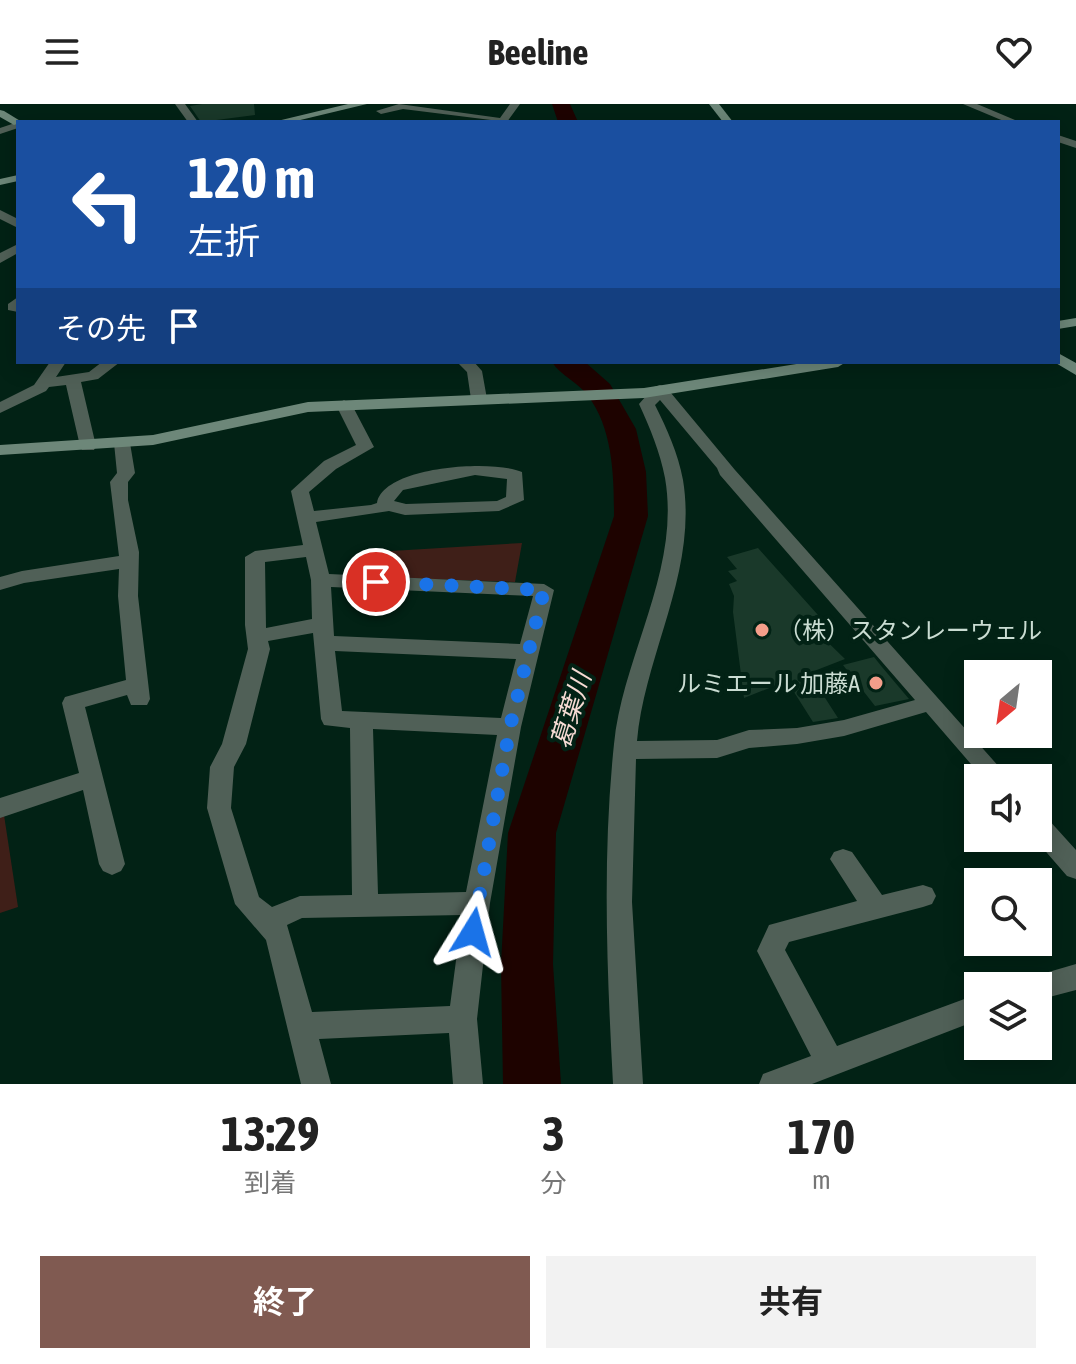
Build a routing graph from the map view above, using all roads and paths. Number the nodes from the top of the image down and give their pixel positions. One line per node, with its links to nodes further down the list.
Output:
1 (515, 104): 9 (street)
2 (714, 104): 10 (street)
3 (968, 104): 11 (street)
4 (358, 105): 5 (street); 6 (street)
5 (381, 111): 7 (street); 8 (street)
6 (287, 120)
7 (388, 120)
8 (489, 120)
9 (503, 120)
10 (726, 120)
11 (1010, 120)
12 (57, 364): 17 (street)
13 (109, 364): 16 (street)
14 (467, 364): 19 (street)
15 (826, 364): 18 (street)
16 (72, 379): 17 (street); 23 (street)
17 (44, 383): 21 (street)
18 (652, 392): 19 (street); 34 (street); 37 (street)
19 (479, 399): 20 (street)
20 (344, 405): 22 (street); 26 (street)
21 (0, 408)
22 (122, 443): 23 (street); 28 (street)
23 (88, 446): 24 (street)
24 (0, 450)
25 (388, 505): 25 (street); 26 (street)
26 (307, 517): 27 (street)
27 (313, 550): 29 (street); 32 (street)
28 (129, 561): 30 (street); 39 (street)
29 (321, 580): 31 (street); 33 (street)
30 (0, 584)
31 (323, 633): 32 (street); 33 (street); 35 (street)
32 (259, 636): 49 (street)
33 (528, 652): 36 (street)
34 (931, 703): 37 (street); 38 (street)
35 (361, 720): 36 (street); 47 (street)
36 (510, 727): 46 (street)
37 (627, 750): 58 (street)
38 (985, 764)
39 (92, 778): 40 (street); 43 (street)
40 (0, 808)
41 (1052, 841): 44 (street)
42 (843, 859): 48 (street)
43 (112, 864)
44 (1076, 868)
45 (923, 896): 48 (street)
46 (477, 903): 47 (street); 53 (street)
47 (365, 904): 49 (street)
48 (877, 909): 55 (street)
49 (269, 921): 54 (street)
50 (1076, 977): 51 (street)
51 (1052, 983)
52 (964, 1012): 55 (street)
53 (463, 1019): 54 (street); 57 (street)
54 (304, 1026): 56 (street)
55 (830, 1062): 59 (street)
56 (316, 1084)
57 (468, 1084)
58 (628, 1084)
59 (774, 1084)

